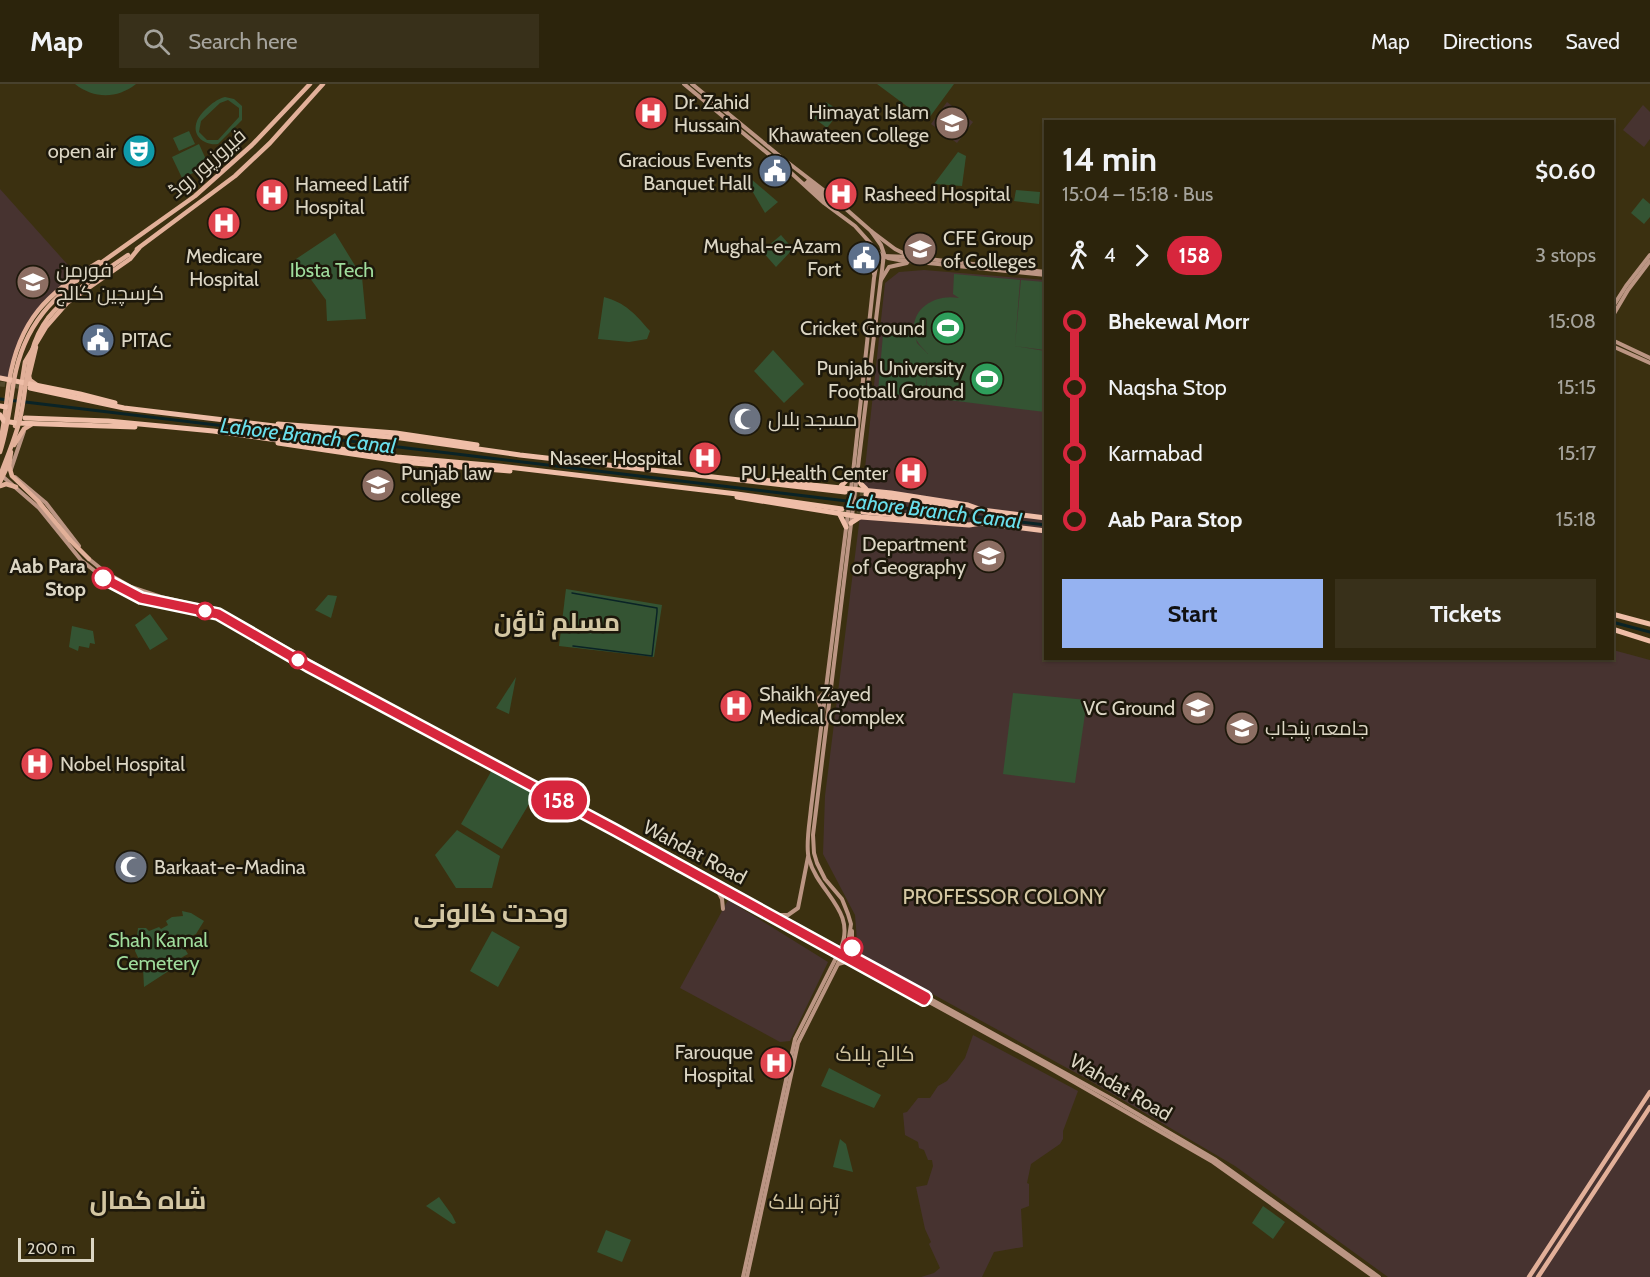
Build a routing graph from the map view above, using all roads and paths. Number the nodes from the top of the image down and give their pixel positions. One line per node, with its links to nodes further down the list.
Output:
1 (310, 84): 12 (main road, فیروزپور روڈ)
2 (322, 84): 11 (main road, فیروزپور روڈ)
3 (684, 84): 8 (main road)
4 (692, 84): 6 (main road)
5 (697, 84): 6 (main road)
6 (707, 96): 7 (main road)
7 (802, 174): 8 (main road); 9 (main road)
8 (798, 179): 10 (main road)
9 (871, 231): 14 (main road); 15 (main road)
10 (865, 236): 14 (main road); 18 (main road)
11 (139, 248): 25 (main road, فیروزپور روڈ); 49 (main road, فیروزپور روڈ, bridge)
12 (114, 253): 22 (main road, فیروزپور روڈ); 50 (main road, فیروزپور روڈ, bridge)
13 (1650, 255): 20 (main road)
14 (884, 256): 15 (main road); 18 (main road); 19 (main road)
15 (910, 259): 17 (main road); 19 (main road)
16 (1650, 261): 21 (main road)
17 (1044, 274)
18 (874, 278): 55 (main road)
19 (881, 280): 55 (main road)
20 (1614, 305)
21 (1614, 314)
22 (20, 338): 25 (main road); 28 (main road, فیروزپور روڈ)
23 (1614, 345): 27 (main road)
24 (1614, 345): 26 (main road)
25 (35, 349): 31 (main road, فیروزپور روڈ); 32 (main road)
26 (1650, 358)
27 (1650, 363)
28 (11, 372): 29 (main road); 30 (main road, فیروزپور روڈ)
29 (0, 378): 30 (highway)
30 (9, 380): 31 (highway); 34 (main road, فیروزپور روڈ)
31 (22, 382): 32 (highway); 39 (main road, فیروزپور روڈ)
32 (38, 385): 35 (highway)
33 (30, 388): 35 (highway)
34 (3, 406): 38 (main road, فیروزپور روڈ)
35 (124, 408): 42 (highway)
36 (0, 415): 38 (highway)
37 (25, 418): 41 (highway)
38 (4, 421): 39 (highway); 48 (main road, فیروزپور روڈ)
39 (16, 423): 40 (highway); 49 (main road, فیروزپور روڈ)
40 (32, 424): 41 (highway); 44 (main road)
41 (149, 425): 63 (highway)
42 (264, 425): 46 (highway); 51 (highway)
43 (388, 426): 46 (highway)
44 (26, 428): 49 (main road); 52 (main road)
45 (400, 428): 47 (highway)
46 (379, 431): 47 (highway)
47 (406, 434): 51 (highway)
48 (0, 442)
49 (13, 446): 54 (main road, فیروزپور روڈ); 58 (main road, bridge); 68 (main road, bridge)
50 (0, 452)
51 (520, 455): 57 (highway)
52 (11, 465): 54 (main road); 56 (main road)
53 (0, 466): 54 (main road, Wahdat Road)
54 (6, 470): 56 (main road, Wahdat Road); 58 (main road, فیروزپور روڈ)
55 (855, 474): 60 (highway); 61 (main road); 62 (highway)
56 (17, 478): 68 (main road, Wahdat Road)
57 (716, 478): 60 (highway); 61 (highway)
58 (1, 479): 59 (main road, Wahdat Road); 59 (main road)
59 (16, 487): 69 (main road, Wahdat Road)
60 (840, 487): 61 (highway)
61 (851, 492): 62 (highway); 63 (main road)
62 (866, 492): 65 (highway)
63 (847, 511): 64 (highway); 66 (highway); 66 (main road)
64 (862, 514): 66 (highway); 67 (highway)
65 (1044, 518)
66 (848, 525): 74 (main road); 75 (main road)
67 (1044, 531)
68 (89, 559): 69 (main road, Wahdat Road)
69 (201, 608): 79 (main road, Wahdat Road); 80 (main road, Wahdat Road)
70 (1614, 615): 71 (highway)
71 (1650, 624)
72 (1614, 630): 73 (highway)
73 (1650, 640)
74 (826, 691): 75 (main road); 76 (main road)
75 (827, 701): 76 (main road); 77 (main road)
76 (822, 722): 78 (main road)
77 (814, 853): 78 (main road); 83 (main road)
78 (808, 854): 82 (main road); 84 (main road)
79 (715, 886): 80 (main road, Wahdat Road); 81 (main road)
80 (732, 892): 82 (main road, Wahdat Road)
81 (723, 909)
82 (778, 917): 84 (main road, Wahdat Road)
83 (851, 924): 84 (main road); 85 (main road)
84 (841, 953): 85 (main road, Wahdat Road); 86 (main road); 87 (main road, Wahdat Road); 89 (main road)
85 (856, 959): 88 (main road, Wahdat Road)
86 (838, 964): 87 (main road); 89 (main road)
87 (875, 973): 88 (main road, Wahdat Road)
88 (925, 998): 93 (main road, Wahdat Road); 94 (main road, Wahdat Road)
89 (809, 1013): 92 (main road)
90 (1650, 1092): 95 (main road)
91 (1650, 1107): 96 (main road)
92 (745, 1277)
93 (1374, 1277)
94 (1379, 1277)
95 (1529, 1277)
96 (1538, 1277)

